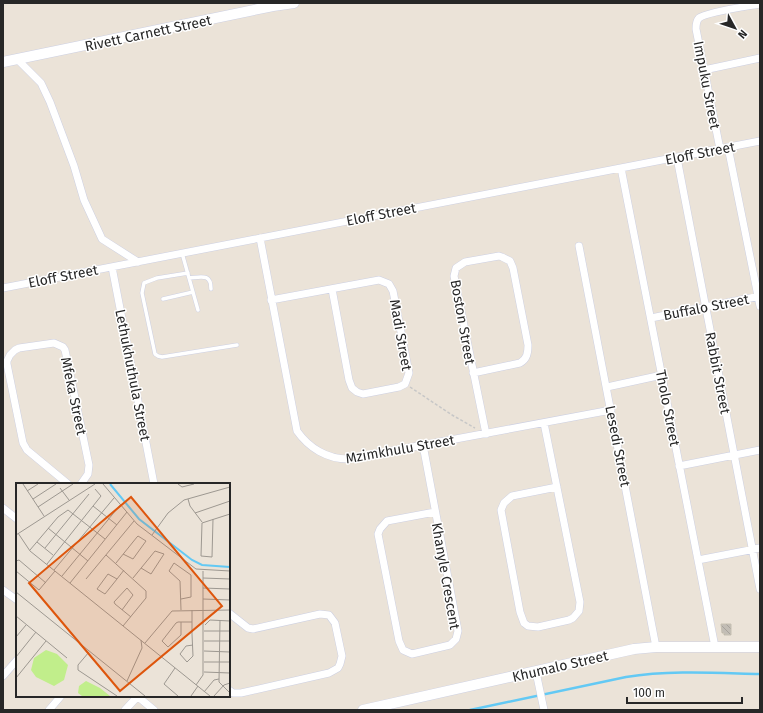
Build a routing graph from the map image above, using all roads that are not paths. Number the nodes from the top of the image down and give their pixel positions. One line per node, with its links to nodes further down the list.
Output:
1 (294, 3): 3 (street, Rivett Carnett Street)
2 (760, 4): 7 (street, Impuku Street)
3 (272, 5): 5 (street, Rivett Carnett Street)
4 (760, 58): 7 (street)
5 (18, 60): 6 (street, Rivett Carnett Street); 16 (street)
6 (3, 62)
7 (704, 70): 10 (street, Impuku Street)
8 (760, 141): 9 (street, Eloff Street)
9 (728, 147): 10 (street, Eloff Street); 24 (street)
10 (720, 149): 11 (street, Eloff Street)
11 (677, 158): 12 (street, Eloff Street); 28 (street, Rabbit Street)
12 (621, 168): 13 (street, Eloff Street); 30 (street, Tholo Street)
13 (260, 238): 15 (street, Eloff Street); 26 (street, Mzimkhulu Street)
14 (579, 246): 34 (street, Lesedi Street)
15 (182, 253): 16 (street, Eloff Street); 18 (lane)
16 (138, 262): 17 (street, Eloff Street)
17 (112, 267): 20 (street, Eloff Street); 44 (street, Lethukhuthula Street)
18 (188, 273): 19 (lane); 31 (lane)
19 (189, 278): 21 (lane); 23 (lane)
20 (3, 288)
21 (212, 289)
22 (332, 289): 22 (street, Madi Street); 26 (street, Madi Street)
23 (193, 292): 25 (lane); 29 (lane)
24 (759, 296): 27 (street); 28 (street, Buffalo Street)
25 (163, 299)
26 (271, 300): 38 (street, Mzimkhulu Street)
27 (760, 306)
28 (706, 307): 30 (street, Buffalo Street); 40 (street, Rabbit Street)
29 (198, 310)
30 (651, 318): 33 (street, Tholo Street)
31 (237, 345)
32 (473, 373): 32 (street, Boston Street); 37 (street, Boston Street)
33 (662, 375): 34 (street); 41 (street, Tholo Street)
34 (606, 386): 35 (street, Lesedi Street)
35 (611, 410): 36 (street, Mzimkhulu Street); 56 (street, Lesedi Street)
36 (544, 423): 37 (street, Mzimkhulu Street); 45 (street)
37 (486, 434): 38 (street, Mzimkhulu Street)
38 (423, 445): 47 (street, Khanyle Crescent)
39 (760, 450): 40 (street)
40 (734, 455): 41 (street); 50 (street, Rabbit Street)
41 (679, 466): 51 (street, Tholo Street)
42 (67, 483): 43 (street, Mfeka Street)
43 (82, 483)
44 (154, 483)
45 (557, 487): 45 (street)
46 (3, 508): 48 (street)
47 (435, 512): 47 (street, Khanyle Crescent)
48 (16, 518)
49 (760, 548): 50 (street)
50 (752, 550): 51 (street); 52 (street, Rabbit Street)
51 (698, 560): 57 (street, Tholo Street)
52 (760, 589)
53 (3, 590): 54 (street)
54 (16, 599)
55 (230, 614): 62 (street)
56 (656, 646): 57 (street, Khumalo Street); 60 (street, Khumalo Street)
57 (715, 647): 58 (street, Khumalo Street)
58 (760, 647)
59 (16, 661): 61 (street)
60 (536, 672): 66 (street); 70 (street, Khumalo Street)
61 (3, 676)
62 (230, 691)
63 (61, 697): 67 (street)
64 (136, 697): 68 (street)
65 (138, 697): 69 (street)
66 (544, 709)
67 (49, 710)
68 (126, 710)
69 (154, 710)
70 (363, 710)

